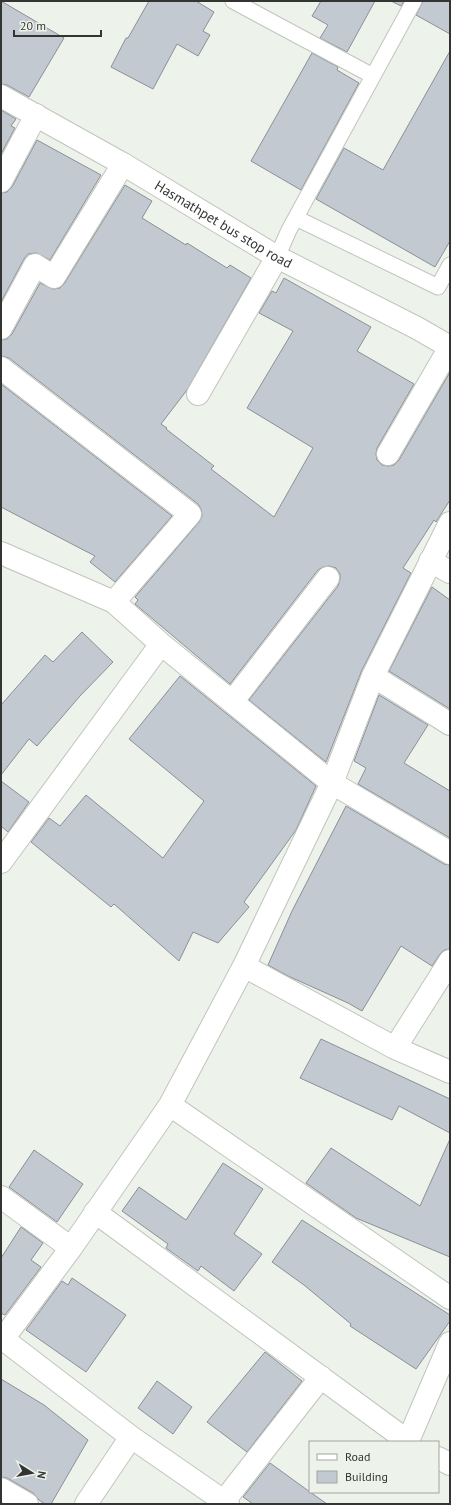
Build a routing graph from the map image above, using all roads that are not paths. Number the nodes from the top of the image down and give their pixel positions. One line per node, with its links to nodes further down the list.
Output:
1 (233, 1): 3 (lane)
2 (414, 1): 3 (lane)
3 (373, 76): 8 (lane)
4 (1, 96): 5 (street, Hasmathpet bus stop road)
5 (36, 115): 6 (street, Hasmathpet bus stop road); 7 (street)
6 (123, 164): 9 (street, Hasmathpet bus stop road); 11 (street)
7 (1, 181)
8 (296, 218): 9 (lane); 10 (lane)
9 (277, 257): 12 (street, Hasmathpet bus stop road); 14 (street)
10 (450, 265)
11 (1, 328)
12 (450, 347): 15 (street)
13 (1, 368): 21 (street)
14 (198, 394)
15 (388, 454)
16 (450, 523): 18 (street)
17 (1, 552): 21 (street)
18 (430, 561): 19 (street); 23 (street)
19 (450, 572)
20 (328, 578): 24 (street)
21 (114, 602): 22 (street)
22 (161, 644): 24 (street); 28 (street)
23 (373, 676): 25 (street); 26 (street)
24 (232, 702): 26 (street)
25 (450, 724)
26 (332, 783): 27 (street); 30 (street)
27 (450, 853)
28 (1, 862)
29 (450, 961): 31 (street)
30 (244, 966): 31 (street); 33 (street)
31 (395, 1048): 32 (street)
32 (450, 1072)
33 (170, 1105): 35 (street); 37 (street)
34 (1, 1197): 36 (street)
35 (95, 1212): 36 (street); 39 (street)
36 (71, 1248): 40 (street)
37 (450, 1298)
38 (450, 1343): 42 (street)
39 (321, 1377): 41 (street); 46 (street)
40 (131, 1437): 46 (street); 48 (street)
41 (407, 1441)
42 (408, 1441)
43 (439, 1458): 44 (street)
44 (450, 1464)
45 (1, 1489): 47 (street)
46 (226, 1503)
47 (27, 1504)
48 (86, 1504)

